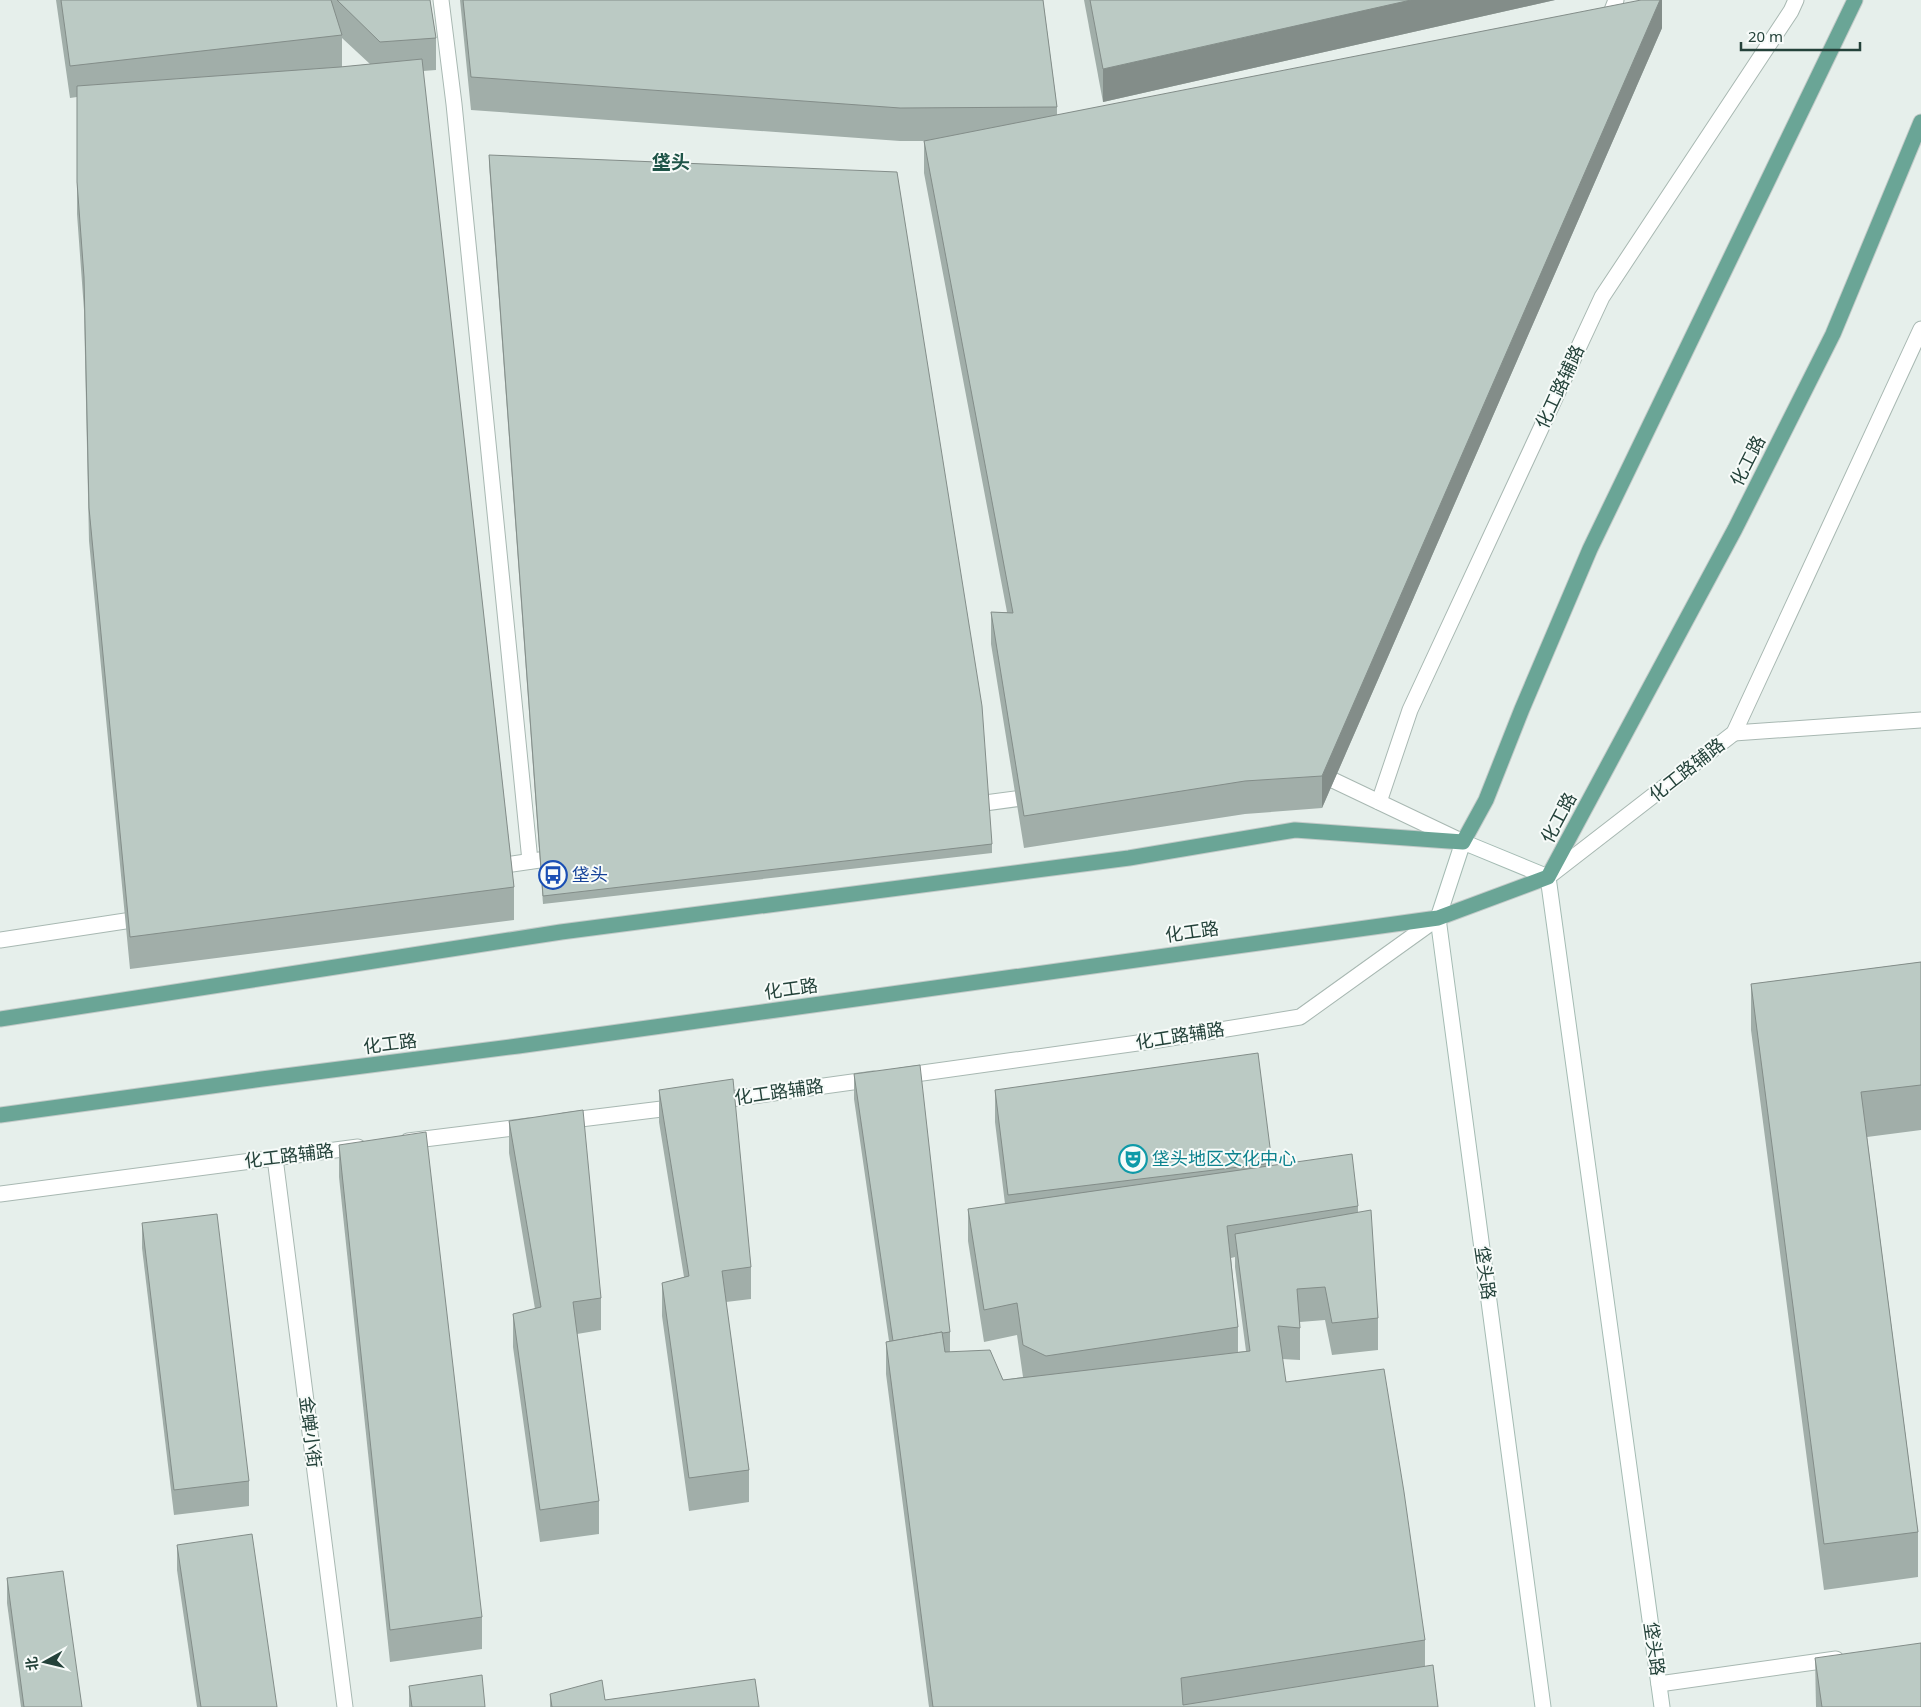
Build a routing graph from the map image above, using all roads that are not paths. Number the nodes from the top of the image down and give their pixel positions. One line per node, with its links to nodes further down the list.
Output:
1 (441, 0): 16 (street)
2 (1616, 0): 5 (street)
3 (1796, 0): 12 (street, 化工路辅路)
4 (1855, 0): 14 (main road)
5 (1601, 36)
6 (1921, 122): 18 (main road, 化工路)
7 (1921, 329): 9 (street, 化工路辅路)
8 (1921, 720): 9 (street)
9 (1734, 733): 18 (street, 化工路辅路)
10 (1312, 768): 12 (street)
11 (1052, 794): 13 (street)
12 (1379, 802): 14 (street)
13 (954, 807)
14 (1463, 842): 18 (street); 20 (street, 垡头路); 22 (main road)
15 (579, 855): 16 (street)
16 (530, 861): 17 (street)
17 (481, 869)
18 (1548, 877): 20 (main road, 化工路); 29 (street, 垡头路)
19 (157, 916): 21 (street)
20 (1438, 918): 23 (main road, 化工路); 24 (street, 化工路辅路); 31 (street, 垡头路)
21 (0, 940)
22 (0, 1019)
23 (0, 1115)
24 (393, 1143)
25 (373, 1146): 26 (street, 化工路辅路)
26 (275, 1158): 27 (street, 化工路辅路); 30 (street, 金蝉小街)
27 (0, 1194)
28 (1853, 1656): 29 (street)
29 (1659, 1684): 32 (street, 垡头路)
30 (345, 1707)
31 (1543, 1707)
32 (1662, 1707)

